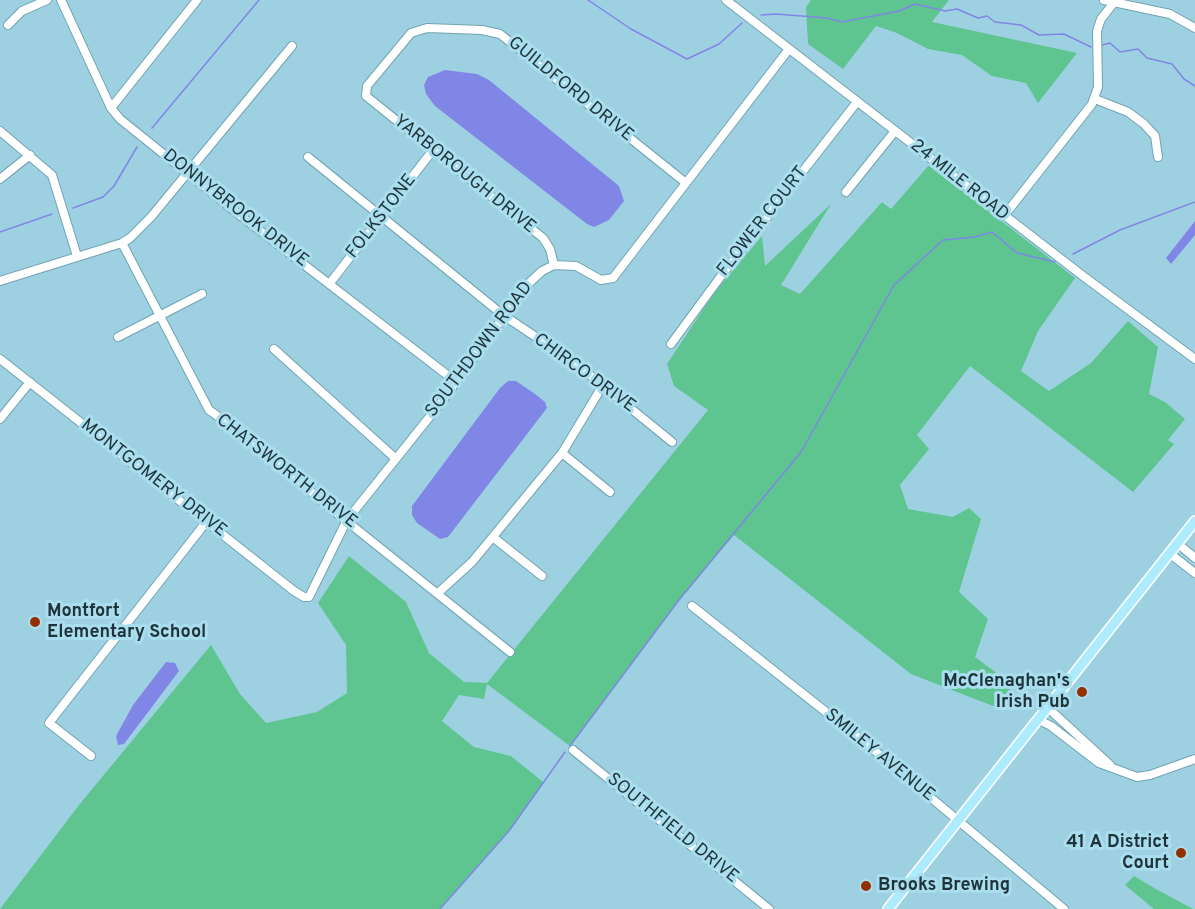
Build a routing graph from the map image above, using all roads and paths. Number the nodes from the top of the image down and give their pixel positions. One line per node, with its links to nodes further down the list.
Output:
1 (47, 0): 8 (street)
2 (60, 0): 15 (street, DONNYBROOK DRIVE)
3 (184, 0): 7 (street)
4 (727, 0): 11 (street, 24 MILE ROAD)
5 (1104, 0): 6 (street)
6 (1115, 1): 9 (street); 13 (street)
7 (194, 3): 15 (street)
8 (8, 25)
9 (1195, 28)
10 (292, 46): 22 (street)
11 (789, 49): 14 (street, 24 MILE ROAD); 24 (street)
12 (365, 93): 18 (street, YARBOROUGH DRIVE); 24 (street, GUILDFORD DRIVE)
13 (1095, 99): 21 (street); 26 (street)
14 (857, 102): 17 (street, 24 MILE ROAD); 37 (street, FLOWER COURT)
15 (111, 108): 22 (street, DONNYBROOK DRIVE)
16 (0, 131): 19 (street)
17 (895, 131): 25 (street); 26 (street, 24 MILE ROAD)
18 (433, 150): 27 (street, FOLKSTONE); 30 (street, YARBOROUGH DRIVE)
19 (30, 155): 23 (street); 29 (street)
20 (308, 157): 27 (street, CHIRCO DRIVE)
21 (1158, 157)
22 (186, 173): 28 (street); 32 (street, DONNYBROOK DRIVE)
23 (0, 178)
24 (686, 183): 30 (street)
25 (846, 192)
26 (1004, 216): 40 (street, 24 MILE ROAD)
27 (381, 219): 32 (street, FOLKSTONE); 34 (street, CHIRCO DRIVE)
28 (122, 243): 29 (street); 35 (street, CHATSWORTH DRIVE)
29 (77, 256): 31 (street)
30 (554, 265): 34 (street, SOUTHDOWN ROAD)
31 (0, 281)
32 (330, 283): 41 (street, DONNYBROOK DRIVE)
33 (202, 294): 35 (street)
34 (503, 315): 41 (street, SOUTHDOWN ROAD); 43 (street, CHIRCO DRIVE)
35 (158, 316): 36 (street); 49 (street, CHATSWORTH DRIVE)
36 (118, 337)
37 (671, 344)
38 (273, 349): 47 (street)
39 (0, 359): 42 (street, MONTGOMERY DRIVE)
40 (1195, 359)
41 (455, 381): 47 (street, SOUTHDOWN ROAD)
42 (30, 382): 44 (street); 50 (street, MONTGOMERY DRIVE)
43 (603, 385): 45 (street, CHIRCO DRIVE); 46 (street)
44 (0, 419)
45 (672, 442)
46 (561, 453): 48 (street); 52 (street)
47 (396, 458): 49 (street, SOUTHDOWN ROAD)
48 (610, 492)
49 (348, 520): 58 (street, CHATSWORTH DRIVE); 59 (street, SOUTHDOWN ROAD)
50 (207, 521): 59 (street, MONTGOMERY DRIVE); 65 (street)
51 (1195, 521): 53 (main road)
52 (494, 538): 57 (street); 58 (street)
53 (1177, 543): 54 (main road); 55 (street)
54 (1169, 553): 56 (street); 62 (main road)
55 (1195, 558)
56 (1195, 573)
57 (542, 576)
58 (438, 593): 61 (street, CHATSWORTH DRIVE)
59 (306, 598)
60 (692, 606): 68 (street, SMILEY AVENUE)
61 (510, 652)
62 (1047, 708): 63 (main road); 67 (street)
63 (1037, 719): 67 (street); 68 (main road)
64 (573, 750): 69 (street, SOUTHFIELD DRIVE)
65 (91, 756)
66 (1195, 759): 67 (street)
67 (1113, 768)
68 (957, 820): 70 (main road); 71 (street, SMILEY AVENUE)
69 (769, 909)
70 (888, 909)
71 (1064, 909)

